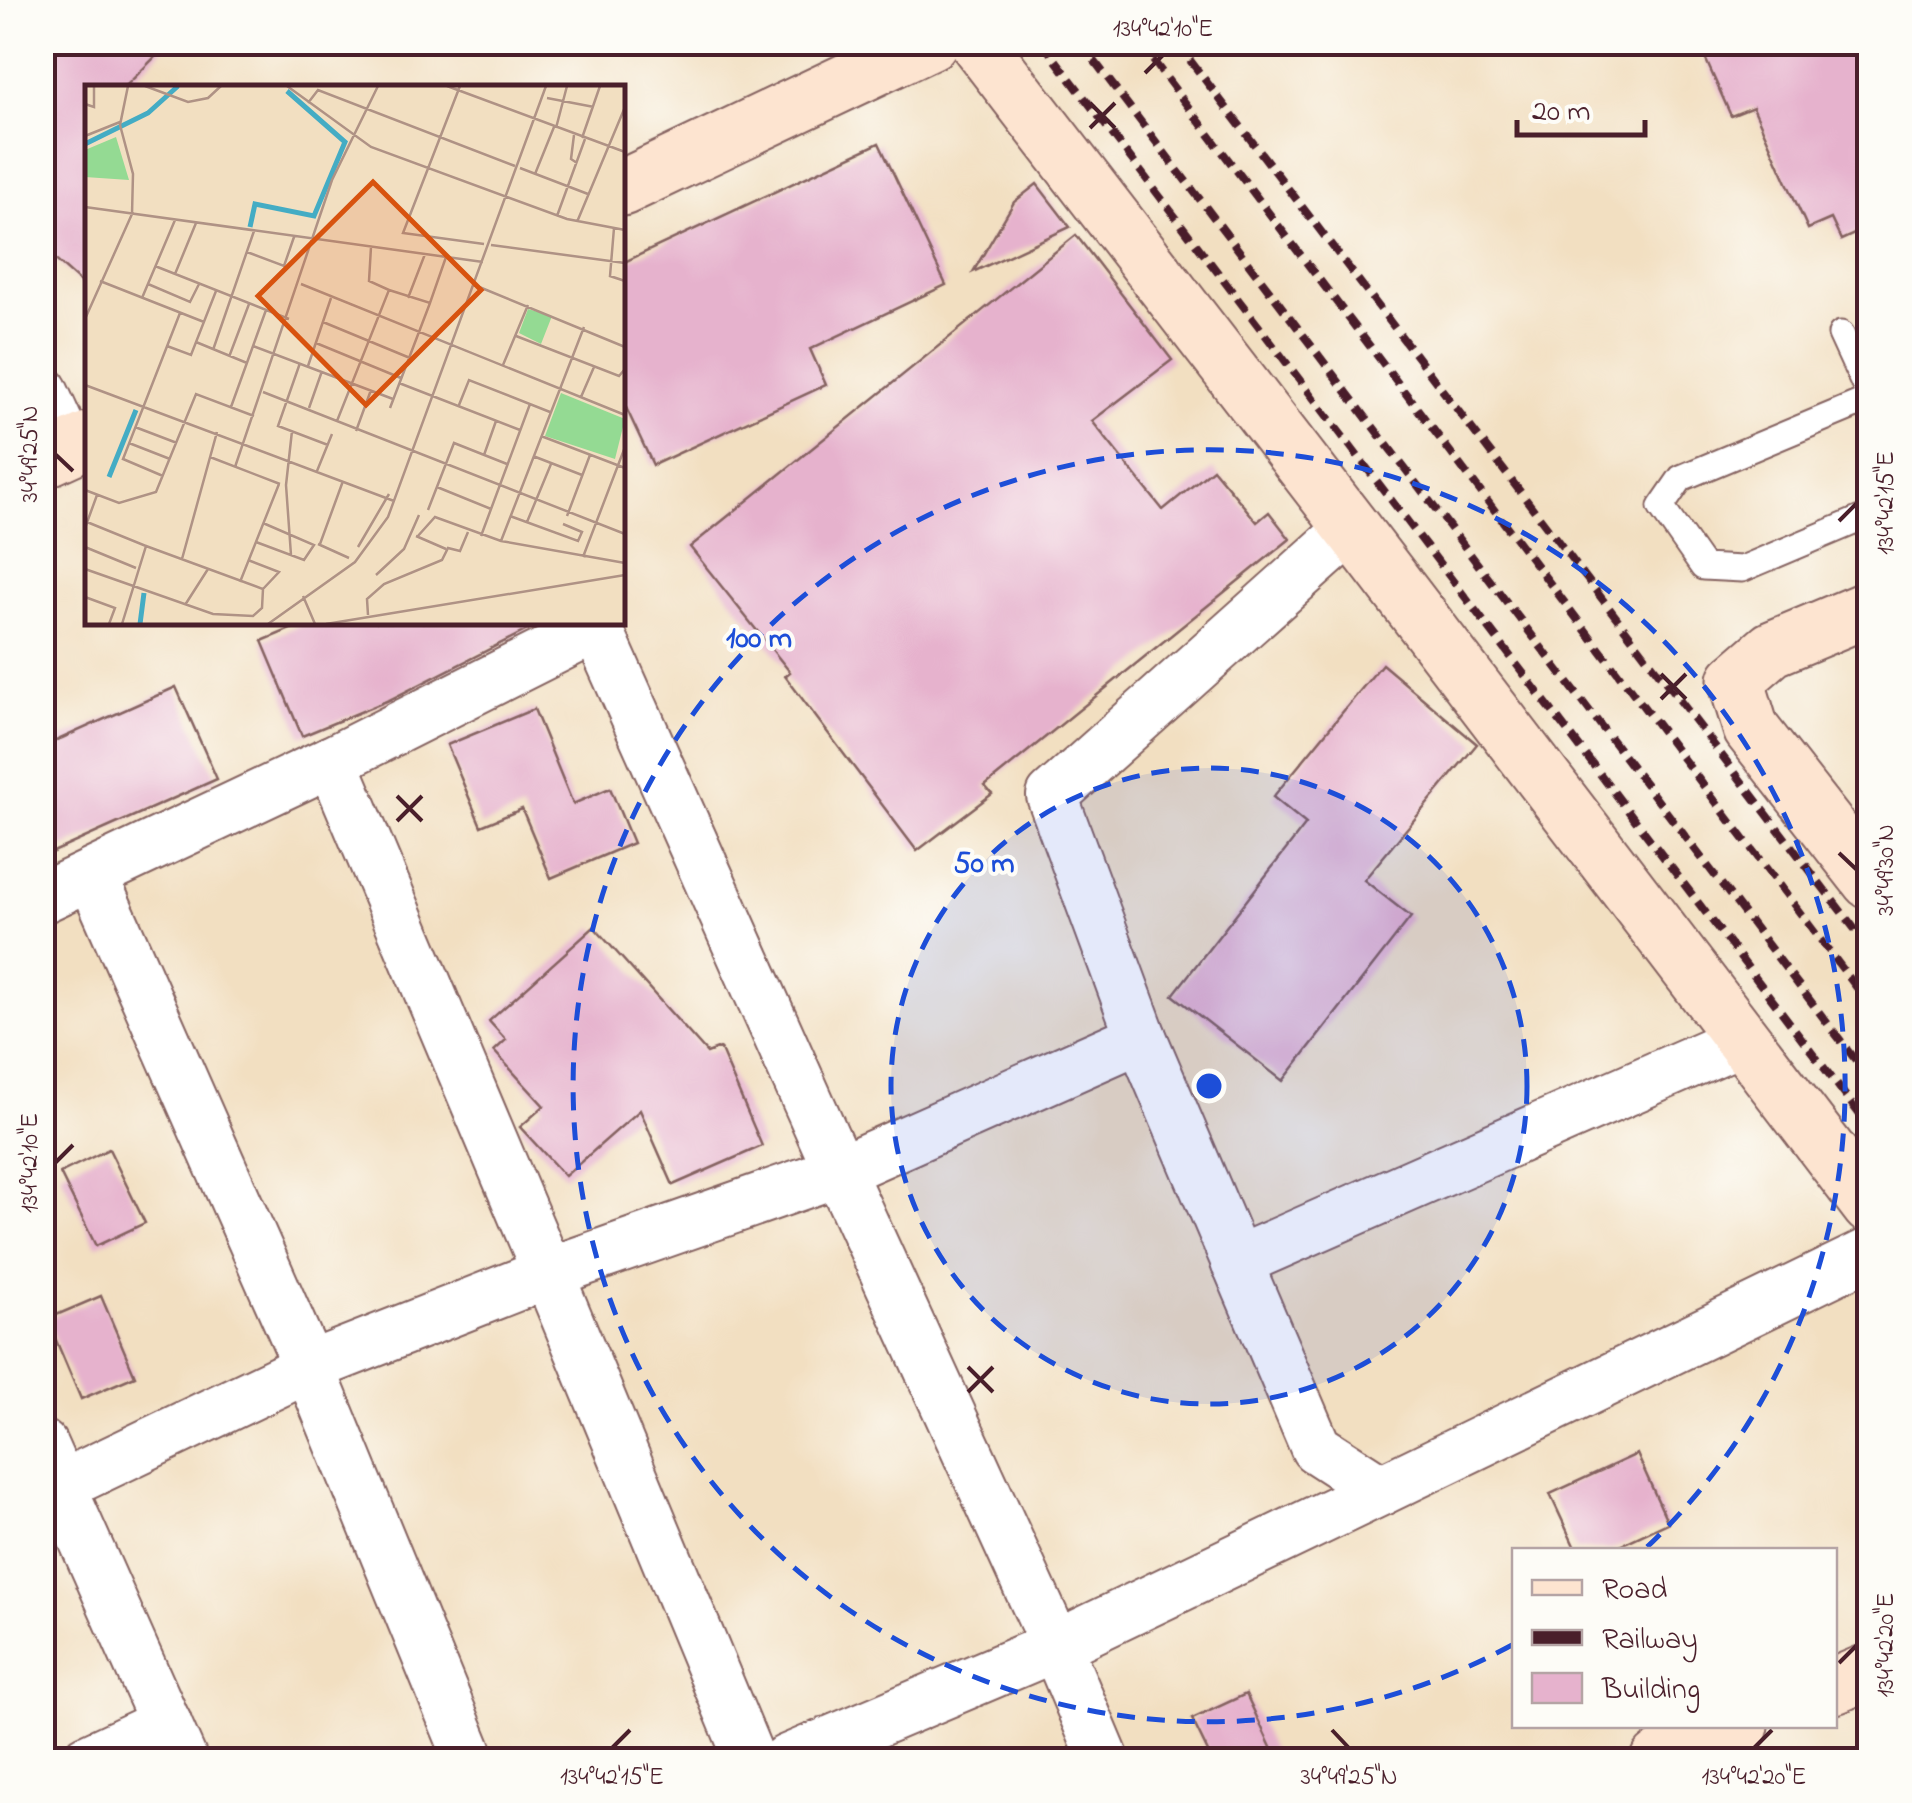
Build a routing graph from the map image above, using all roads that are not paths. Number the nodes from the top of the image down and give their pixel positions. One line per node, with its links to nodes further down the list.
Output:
1 (930, 42): 3 (street)
2 (976, 42): 9 (street)
3 (625, 187)
4 (1841, 334): 6 (lane)
5 (42, 390): 7 (street)
6 (1870, 398): 8 (lane)
7 (66, 450)
8 (1870, 515)
9 (1352, 528): 16 (street); 17 (street)
10 (1870, 608): 14 (street)
11 (595, 625): 12 (street); 18 (street)
12 (332, 761): 13 (street); 22 (street)
13 (92, 875): 15 (street); 23 (street)
14 (1870, 881)
15 (42, 898)
16 (1141, 1037): 18 (street); 21 (street)
17 (1743, 1040): 19 (street); 21 (street)
18 (839, 1171): 22 (street); 26 (street)
19 (1870, 1206)
20 (1870, 1253): 25 (street)
21 (1236, 1262): 25 (street)
22 (548, 1273): 23 (street); 33 (street)
23 (309, 1367): 24 (street); 32 (street)
24 (49, 1475): 30 (street)
25 (1381, 1490): 26 (street)
26 (1056, 1646): 34 (street); 35 (street)
27 (1870, 1671): 28 (street)
28 (1837, 1685)
29 (1736, 1728): 36 (street)
30 (174, 1742): 31 (street)
31 (87, 1760)
32 (470, 1760)
33 (750, 1760)
34 (787, 1760)
35 (1104, 1760)
36 (1659, 1760)

